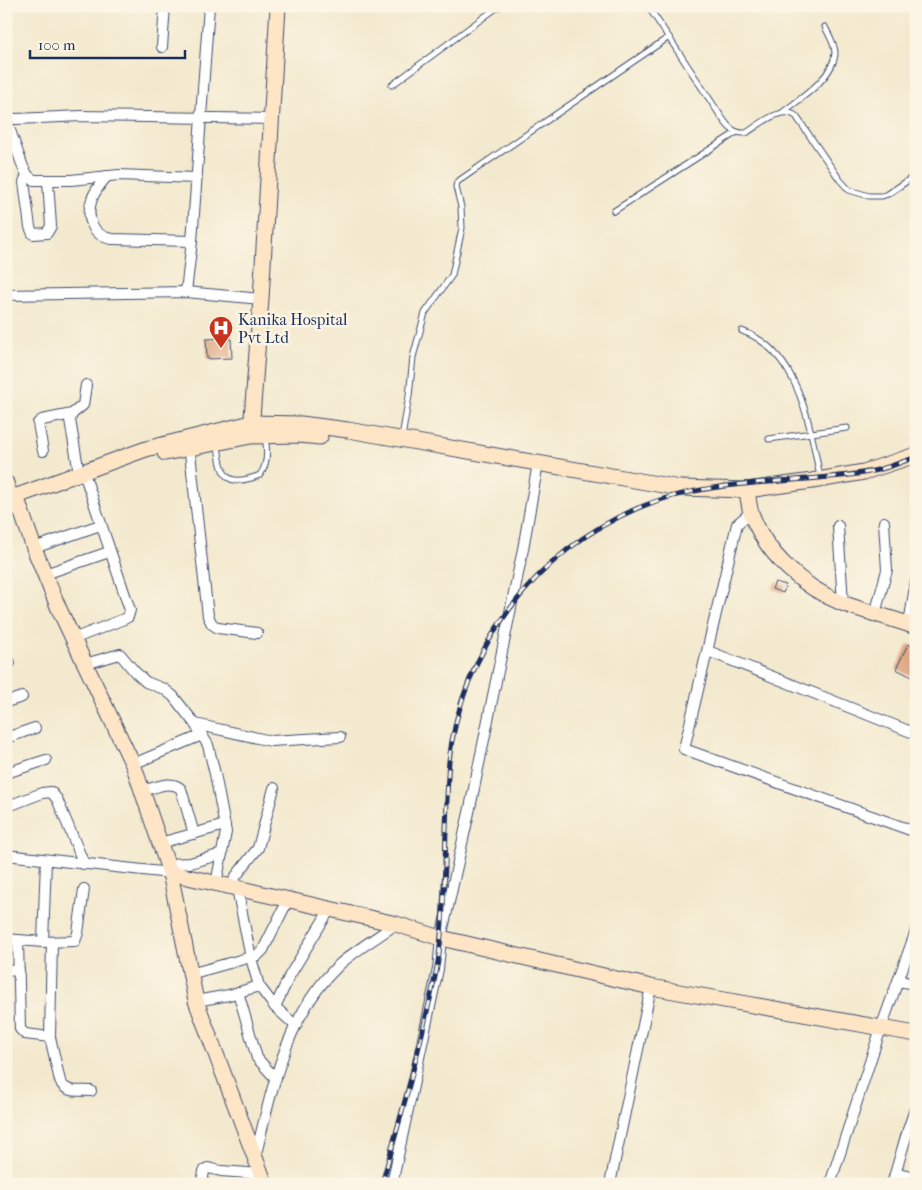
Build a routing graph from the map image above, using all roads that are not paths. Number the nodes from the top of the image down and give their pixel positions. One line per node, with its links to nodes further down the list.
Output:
1 (166, 6): 8 (street)
2 (209, 6): 12 (street)
3 (278, 6): 13 (street)
4 (499, 6): 9 (lane)
5 (648, 6): 7 (lane)
6 (825, 27): 10 (lane)
7 (669, 37): 14 (lane); 32 (lane)
8 (162, 47)
9 (392, 85)
10 (783, 112): 14 (lane); 16 (lane)
11 (6, 119): 12 (street); 15 (street)
12 (201, 119): 13 (street); 18 (street)
13 (272, 119): 24 (street)
14 (737, 132): 20 (lane)
15 (27, 175): 19 (street); 19 (street)
16 (916, 175)
17 (107, 176): 18 (street); 19 (street); 21 (street)
18 (196, 178): 21 (street)
19 (48, 181)
20 (614, 211)
21 (192, 241): 22 (street)
22 (186, 292): 23 (street); 24 (street)
23 (6, 295)
24 (261, 299): 29 (street)
25 (742, 332): 30 (lane)
26 (86, 386): 27 (street)
27 (72, 414): 36 (street); 40 (street)
28 (847, 428): 30 (lane)
29 (256, 432): 32 (street); 33 (street); 34 (street); 34 (lane); 35 (street)
30 (812, 433): 31 (lane); 41 (lane)
31 (769, 439)
32 (402, 440): 35 (street)
33 (189, 443): 34 (street); 40 (street); 55 (street)
34 (218, 443)
35 (419, 447): 39 (street)
36 (43, 451)
37 (916, 455): 41 (street)
38 (916, 463): 43 (street)
39 (537, 467): 43 (street); 88 (street)
40 (82, 476): 44 (street); 46 (street)
41 (820, 480): 43 (street)
42 (6, 483): 44 (street)
43 (749, 500): 52 (street); 57 (street)
44 (12, 503): 48 (street)
45 (884, 522): 53 (street)
46 (100, 524): 48 (street); 49 (street)
47 (838, 526): 52 (street)
48 (34, 548): 50 (street)
49 (109, 552): 50 (street); 56 (street)
50 (45, 574): 56 (street)
51 (916, 580): 54 (street)
52 (843, 603): 53 (street)
53 (875, 614): 54 (street)
54 (912, 626)
55 (257, 633)
56 (73, 639): 58 (street)
57 (708, 651): 63 (street); 74 (street)
58 (85, 664): 61 (street); 68 (street)
59 (22, 697): 60 (street)
60 (6, 702)
61 (195, 724): 64 (street); 65 (street)
62 (36, 728): 66 (street)
63 (916, 734)
64 (202, 735): 68 (street); 73 (street)
65 (340, 737)
66 (6, 738)
67 (46, 760): 69 (street)
68 (133, 764): 71 (street)
69 (6, 773)
70 (274, 788): 82 (street)
71 (142, 791): 75 (street); 76 (street)
72 (6, 807): 80 (street)
73 (225, 825): 75 (street); 77 (street)
74 (916, 832)
75 (194, 834): 76 (street)
76 (160, 844): 81 (street)
77 (222, 854): 81 (street); 82 (street)
78 (6, 856): 79 (street)
79 (46, 860): 80 (street); 91 (street)
80 (84, 864): 81 (street)
81 (168, 869): 82 (street); 95 (street)
82 (228, 886): 84 (street); 92 (street)
83 (84, 889): 91 (street)
84 (288, 900): 85 (street); 92 (street)
85 (330, 909): 86 (street); 102 (street)
86 (396, 924): 88 (street); 103 (street)
87 (915, 934): 96 (street)
88 (441, 938): 99 (street); 116 (street)
89 (6, 940): 90 (street)
90 (18, 940): 91 (street); 94 (street)
91 (48, 942): 106 (street)
92 (251, 958): 95 (street); 98 (street)
93 (6, 970): 94 (street)
94 (19, 971): 106 (street)
95 (190, 974): 101 (street)
96 (898, 981): 97 (street); 104 (street)
97 (916, 984)
98 (258, 986): 100 (street); 102 (street)
99 (651, 987): 104 (street); 117 (street)
100 (238, 992): 101 (street); 107 (street)
101 (196, 1001): 111 (street)
102 (275, 1007): 103 (street)
103 (295, 1025): 107 (street)
104 (881, 1028): 105 (street); 118 (street)
105 (916, 1034)
106 (50, 1037): 108 (street)
107 (276, 1079): 111 (street)
108 (91, 1090)
109 (916, 1106): 110 (street)
110 (912, 1131): 112 (street)
111 (255, 1159): 114 (street)
112 (896, 1173): 113 (street); 119 (street)
113 (916, 1177)
114 (263, 1179): 115 (street)
115 (202, 1184)
116 (392, 1184)
117 (610, 1184)
118 (830, 1184)
119 (892, 1184)

